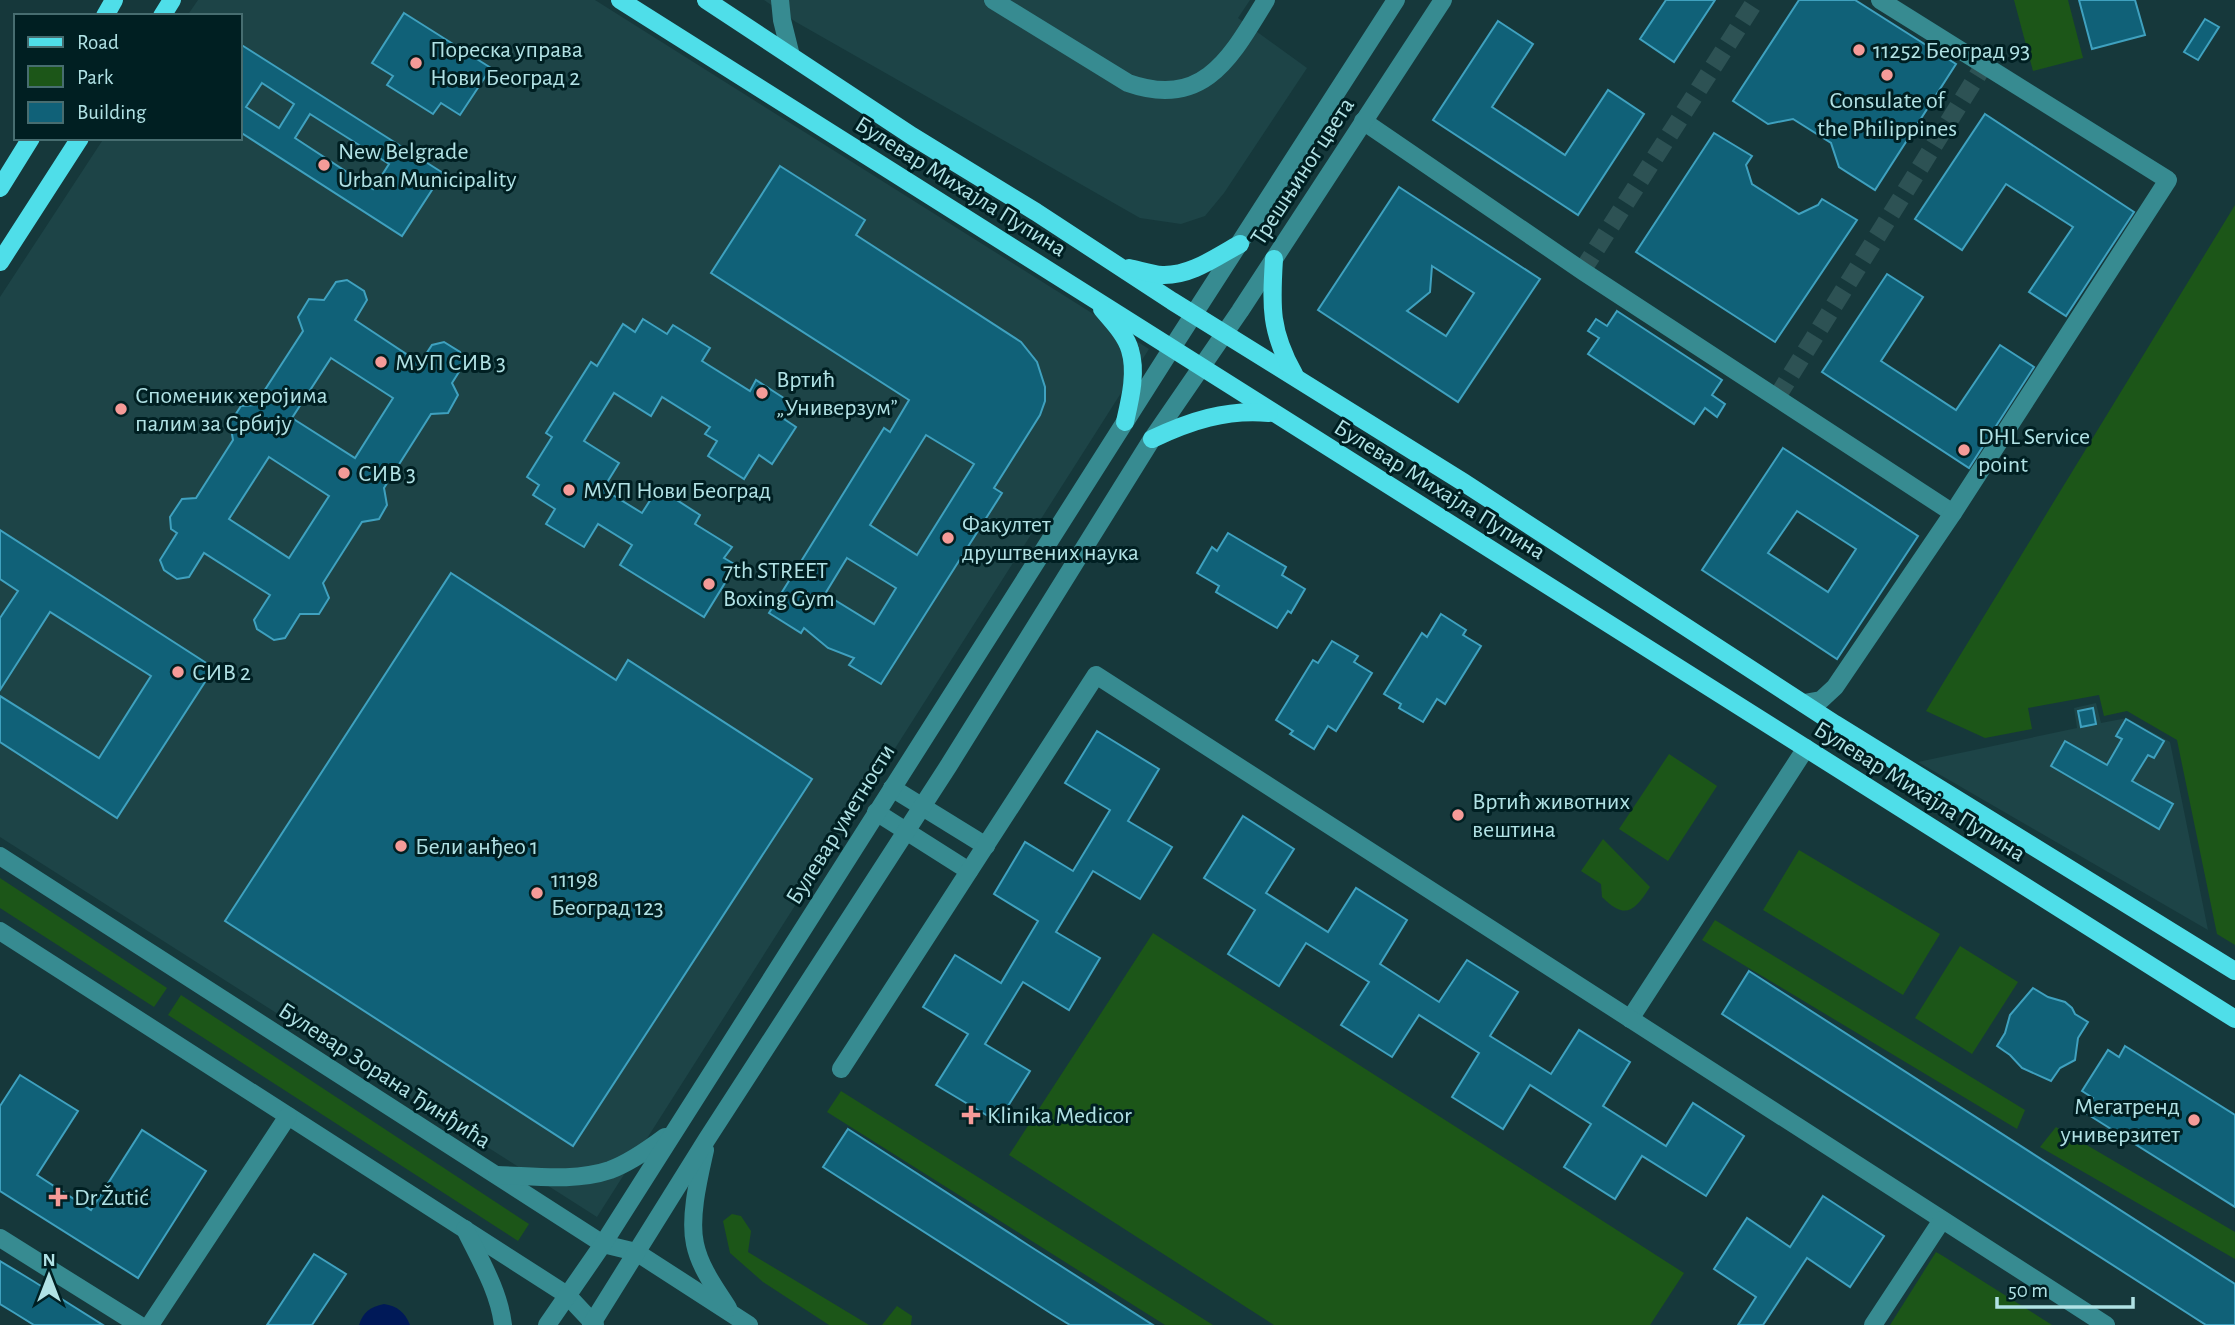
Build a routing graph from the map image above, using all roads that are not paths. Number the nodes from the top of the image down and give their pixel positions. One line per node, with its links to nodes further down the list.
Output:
1 (620, 0): 18 (main road, Булевар Михајла Пупина)
2 (780, 0): 9 (street)
3 (993, 0): 4 (street)
4 (1266, 0)
5 (1396, 0): 14 (street, Трешњиног цвета)
6 (1443, 0): 10 (street, Трешњиног цвета)
7 (1880, 0): 27 (street)
8 (710, 1): 9 (main road, Булевар Михајла Пупина)
9 (791, 56): 17 (main road, Булевар Михајла Пупина)
10 (1363, 121): 15 (street, Трешњиног цвета); 27 (street)
11 (30, 140): 13 (main road)
12 (79, 140): 16 (main road)
13 (0, 188)
14 (1240, 244): 17 (main road); 19 (street, Трешњиног цвета)
15 (1274, 259): 20 (street, Трешњиног цвета); 23 (main road)
16 (0, 262)
17 (1115, 264): 19 (main road, Булевар Михајла Пупина)
18 (1093, 299): 21 (main road, Булевар Михајла Пупина); 25 (main road)
19 (1194, 314): 20 (main road, Булевар Михајла Пупина); 21 (street, Трешњиног цвета)
20 (1225, 333): 22 (street, Трешњиног цвета); 23 (main road, Булевар Михајла Пупина)
21 (1172, 348): 22 (main road, Булевар Михајла Пупина); 25 (street, Булевар уметности)
22 (1201, 366): 24 (main road, Булевар Михајла Пупина); 26 (street)
23 (1296, 377): 29 (main road, Булевар Михајла Пупина)
24 (1275, 414): 26 (main road); 31 (main road, Булевар Михајла Пупина)
25 (1125, 422): 32 (street, Булевар уметности)
26 (1152, 439): 33 (street)
27 (1953, 513): 28 (street)
28 (1835, 687): 29 (street); 30 (street)
29 (1804, 703): 30 (main road, Булевар Михајла Пупина)
30 (1835, 724): 40 (main road, Булевар Михајла Пупина)
31 (1806, 748): 41 (street); 42 (main road, Булевар Михајла Пупина)
32 (892, 788): 33 (street); 34 (street, Булевар уметности)
33 (922, 806): 35 (street); 36 (street)
34 (876, 812): 35 (street); 45 (street, Булевар уметности)
35 (906, 831): 38 (street); 46 (street)
36 (986, 846): 38 (street); 41 (street)
37 (0, 856): 47 (street, Булевар Зорана Ђинђића)
38 (969, 871): 43 (street)
39 (0, 931): 44 (street)
40 (2235, 971)
41 (1630, 1019): 48 (street)
42 (2235, 1019)
43 (841, 1069)
44 (288, 1116): 49 (street); 57 (street)
45 (676, 1128): 47 (street); 51 (street, Булевар уметности)
46 (707, 1139): 52 (street); 54 (street)
47 (495, 1175): 51 (street, Булевар Зорана Ђинђића)
48 (1942, 1220): 61 (street); 62 (street)
49 (465, 1229): 53 (street); 58 (street)
50 (0, 1238): 56 (street)
51 (603, 1244): 52 (street, Булевар Зорана Ђинђића); 53 (street, Булевар уметности)
52 (636, 1252): 54 (street, Булевар Зорана Ђинђића); 55 (street)
53 (568, 1295): 55 (street); 59 (street, Булевар уметности)
54 (732, 1314): 60 (street, Булевар Зорана Ђинђића)
55 (593, 1324)
56 (139, 1325)
57 (150, 1325)
58 (503, 1325)
59 (547, 1325)
60 (749, 1325)
61 (1873, 1325)
62 (2106, 1325)

